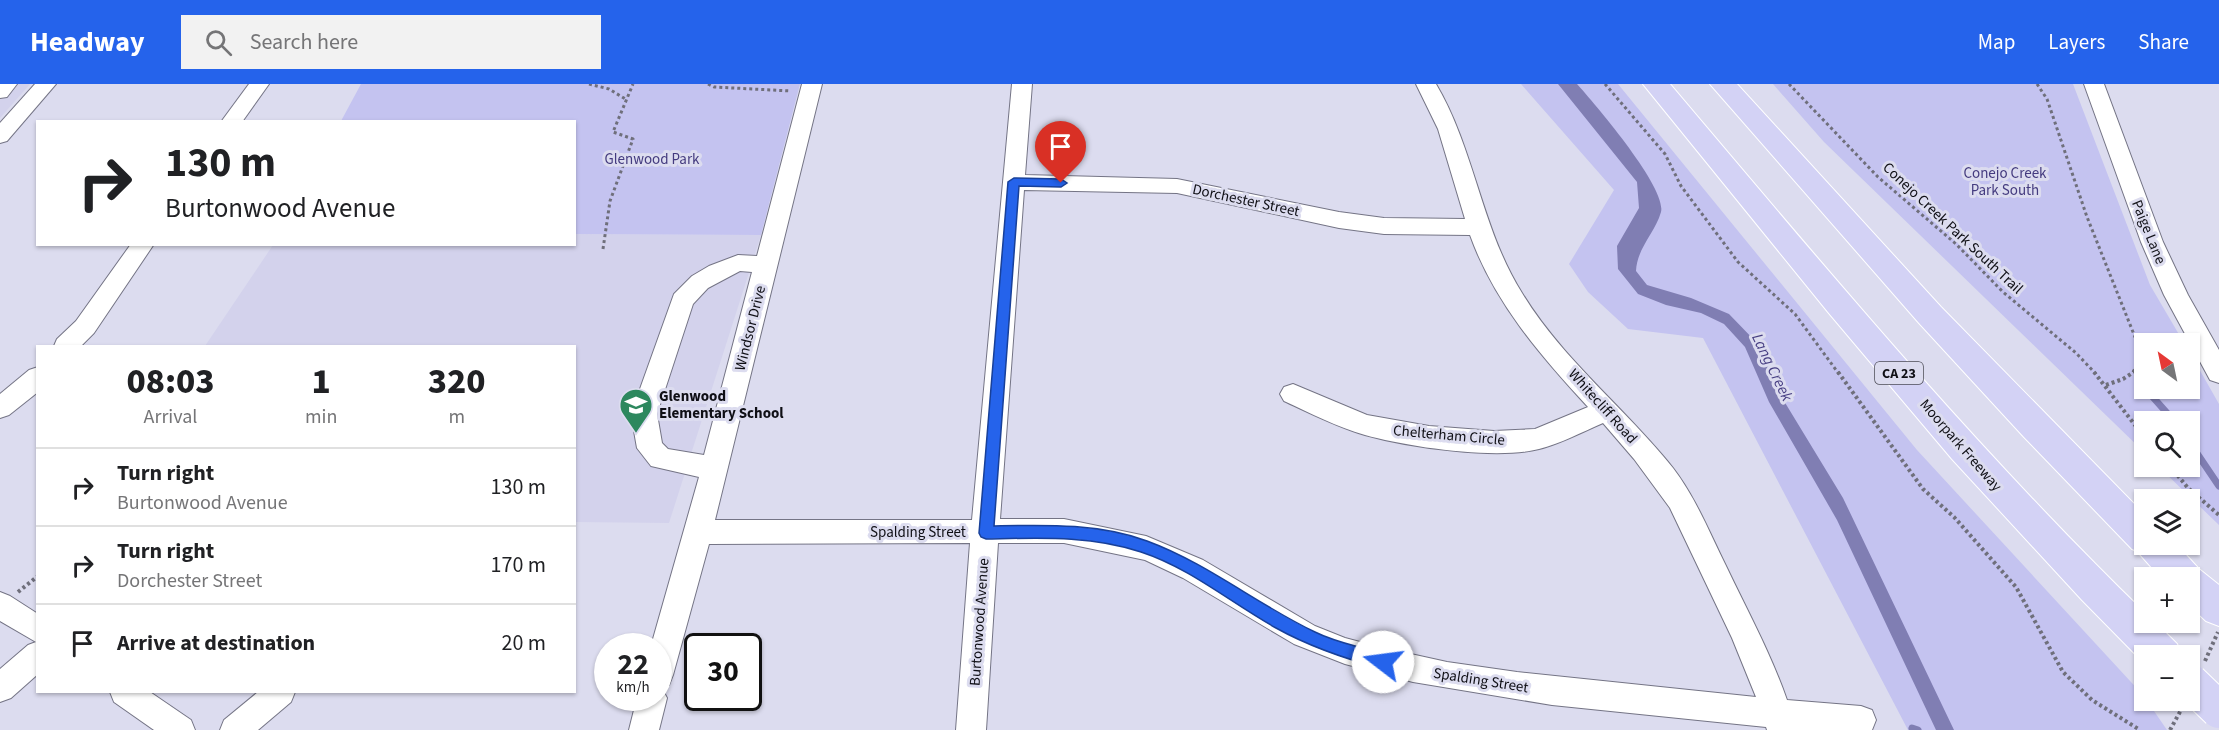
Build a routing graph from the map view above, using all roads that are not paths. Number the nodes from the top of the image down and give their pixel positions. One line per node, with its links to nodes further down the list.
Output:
1 (8, 84): 10 (street)
2 (46, 84): 12 (street)
3 (259, 84): 11 (street)
4 (1022, 84): 13 (street, Burtonwood Avenue)
5 (1426, 84): 14 (street, Whitecliff Road)
6 (1656, 84): 34 (highway, Moorpark Freeway / CA 23)
7 (1724, 84): 24 (highway)
8 (2094, 84): 18 (street, Paige Lane)
9 (802, 88): 16 (street, Windsor Drive)
10 (0, 92)
11 (232, 120)
12 (0, 135)
13 (1014, 182): 14 (street, Dorchester Street); 26 (street, Burtonwood Avenue)
14 (1477, 227): 22 (street, Whitecliff Road)
15 (142, 246): 17 (street)
16 (766, 265): 23 (street, Windsor Drive); 23 (street)
17 (67, 345)
18 (2219, 373)
19 (36, 379): 21 (street)
20 (1293, 394): 22 (street, Chelterham Circle)
21 (0, 408)
22 (1606, 411): 43 (street, Whitecliff Road)
23 (714, 467): 25 (street, Windsor Drive)
24 (2134, 527)
25 (698, 532): 26 (street, Spalding Street); 33 (street, Windsor Drive)
26 (986, 533): 43 (street, Spalding Street); 47 (street, Burtonwood Avenue)
27 (2163, 555): 28 (highway)
28 (2175, 567)
29 (2200, 591): 31 (highway)
30 (0, 605): 32 (street)
31 (2219, 609)
32 (36, 629)
33 (670, 633)
34 (2152, 645)
35 (36, 657): 36 (street)
36 (0, 687)
37 (2200, 692): 41 (highway, bridge)
38 (126, 693): 44 (street)
39 (279, 693): 45 (street)
40 (649, 711): 46 (street)
41 (2219, 712): 48 (street)
42 (1861, 720): 43 (street, Spalding Street)
43 (1779, 722)
44 (180, 730)
45 (235, 730)
46 (644, 730)
47 (971, 730)
48 (2211, 730)

